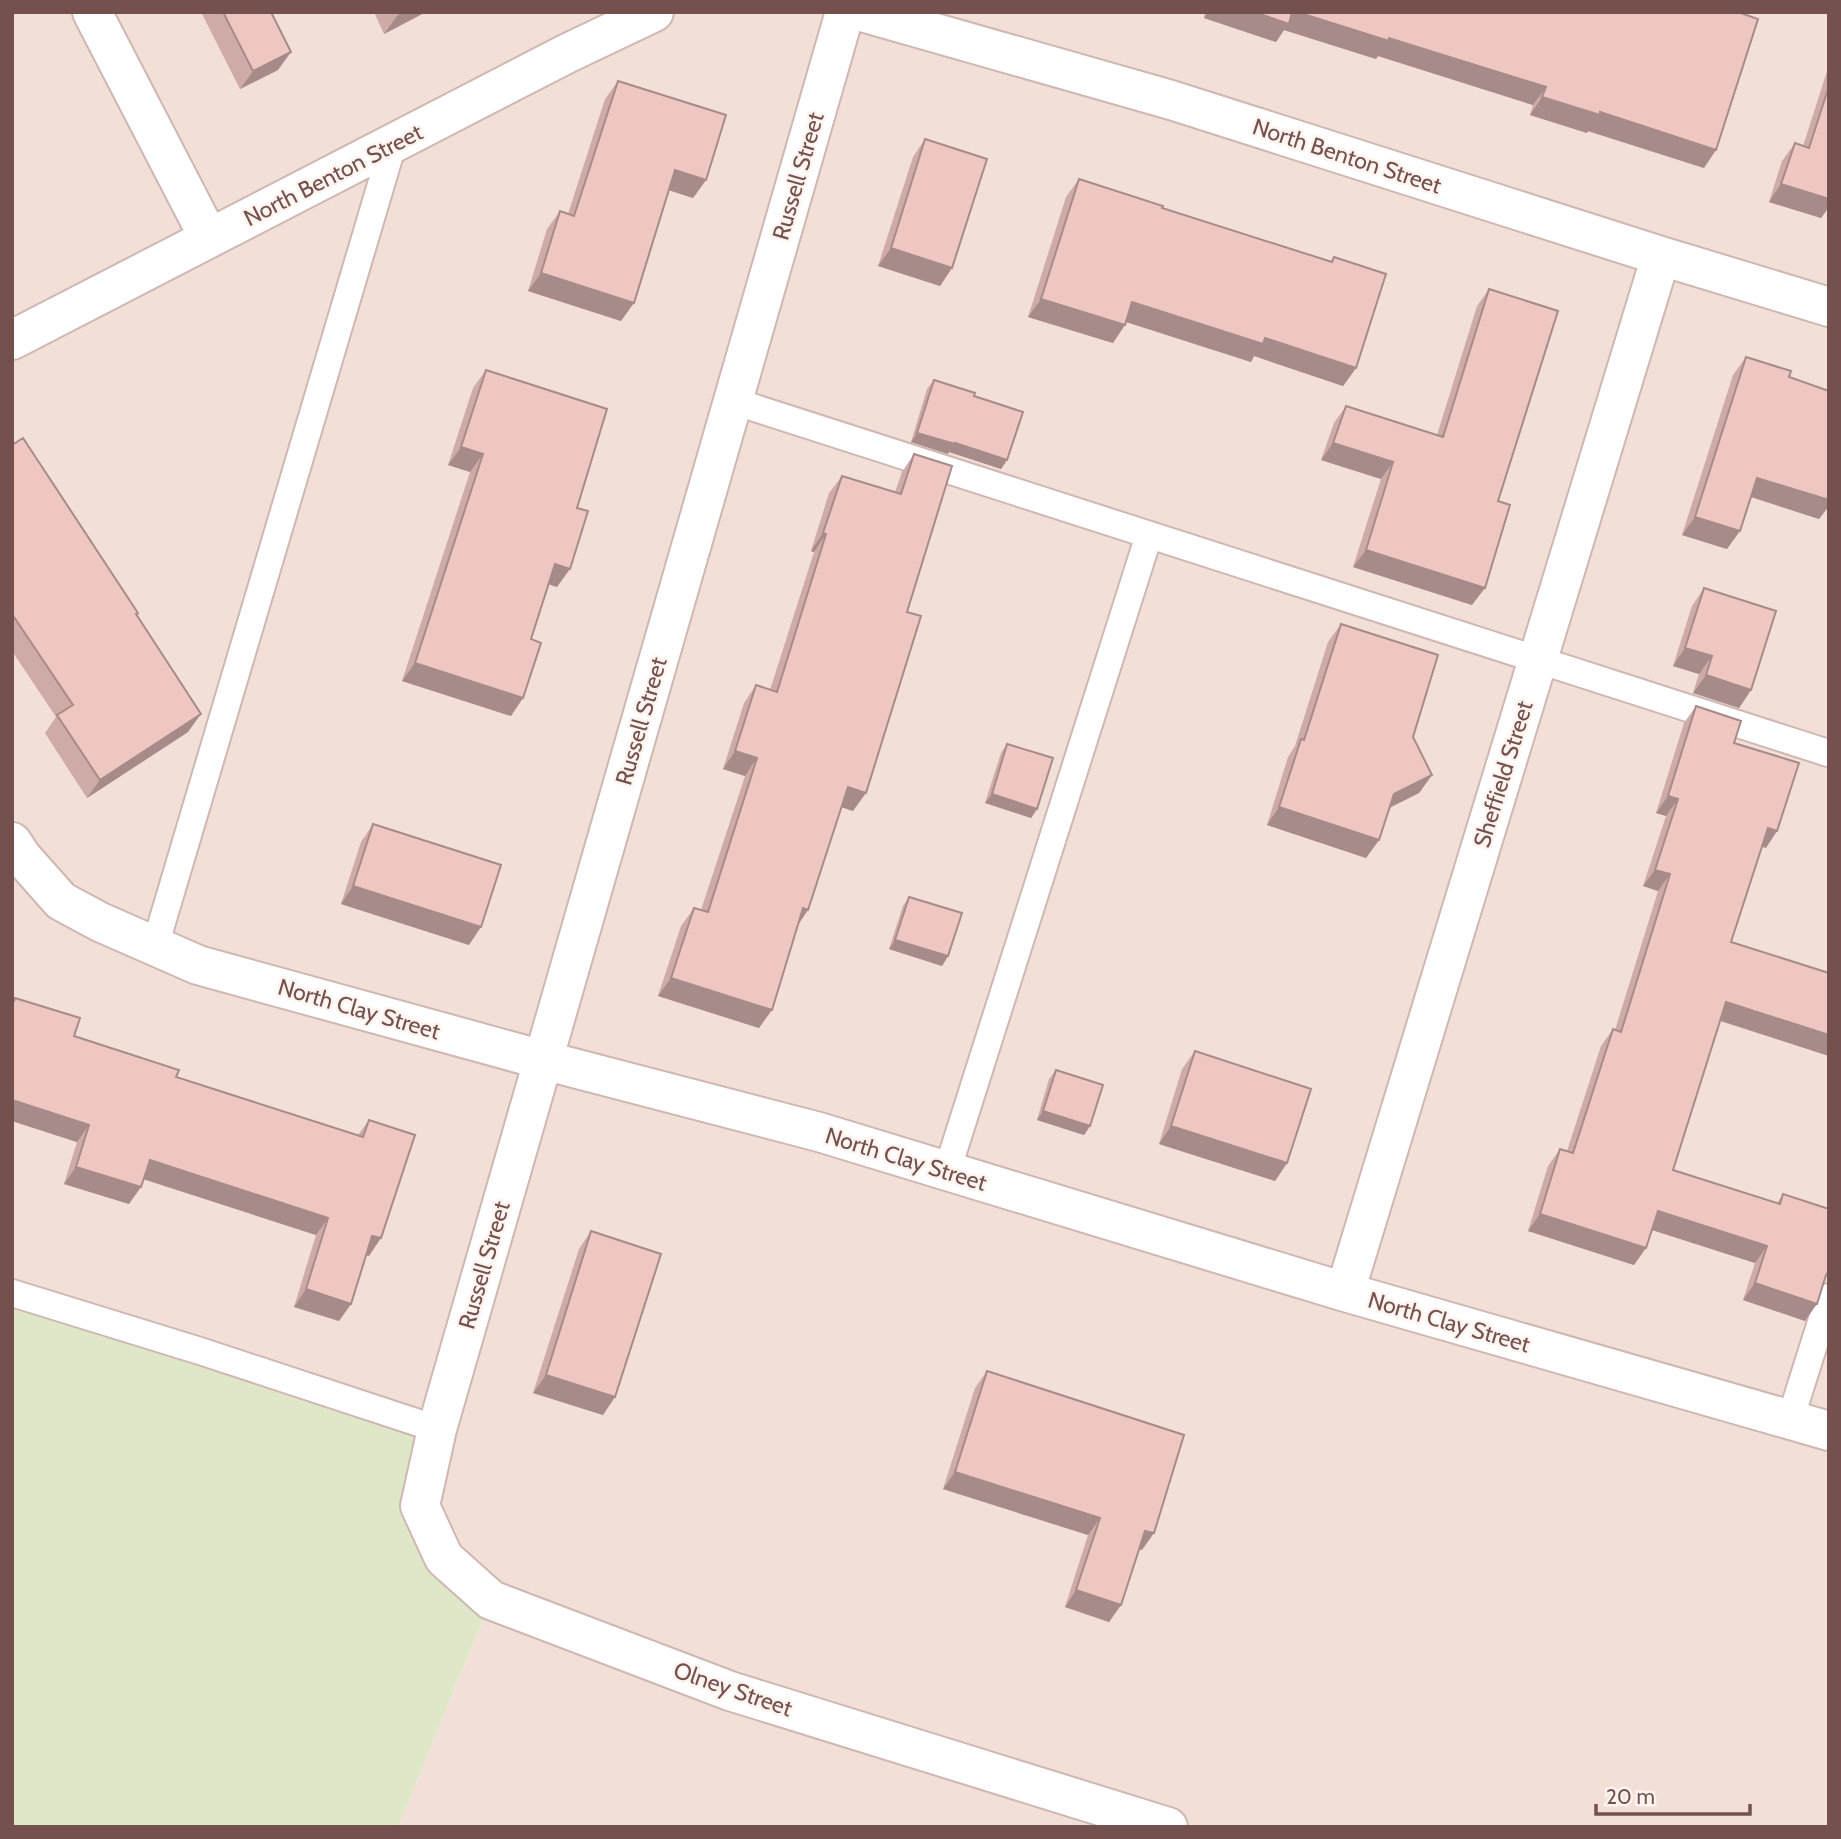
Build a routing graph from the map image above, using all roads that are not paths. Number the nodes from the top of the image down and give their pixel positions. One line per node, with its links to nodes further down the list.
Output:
1 (92, 12): 6 (street)
2 (654, 12): 5 (street, North Benton Street)
3 (845, 12): 10 (street, Russell Street)
4 (862, 12): 7 (street, North Benton Street)
5 (393, 144): 6 (street, North Benton Street); 15 (lane)
6 (209, 238): 9 (street, North Benton Street)
7 (1661, 256): 8 (street, North Benton Street); 12 (street, Sheffield Street)
8 (1829, 307)
9 (12, 340)
10 (733, 401): 11 (lane); 16 (street, Russell Street)
11 (1149, 535): 12 (lane); 17 (lane)
12 (1538, 660): 13 (lane); 18 (street, Sheffield Street)
13 (1828, 753)
14 (12, 842): 15 (street, North Clay Street)
15 (155, 946): 16 (street, North Clay Street)
16 (543, 1060): 17 (street, North Clay Street); 22 (street, Russell Street)
17 (947, 1171): 18 (street, North Clay Street)
18 (1345, 1292): 21 (street, North Clay Street)
19 (12, 1293): 22 (lane)
20 (1829, 1297): 21 (lane)
21 (1790, 1420): 23 (street, North Clay Street)
22 (437, 1429): 24 (street, Olney Street)
23 (1829, 1431)
24 (1168, 1827)

